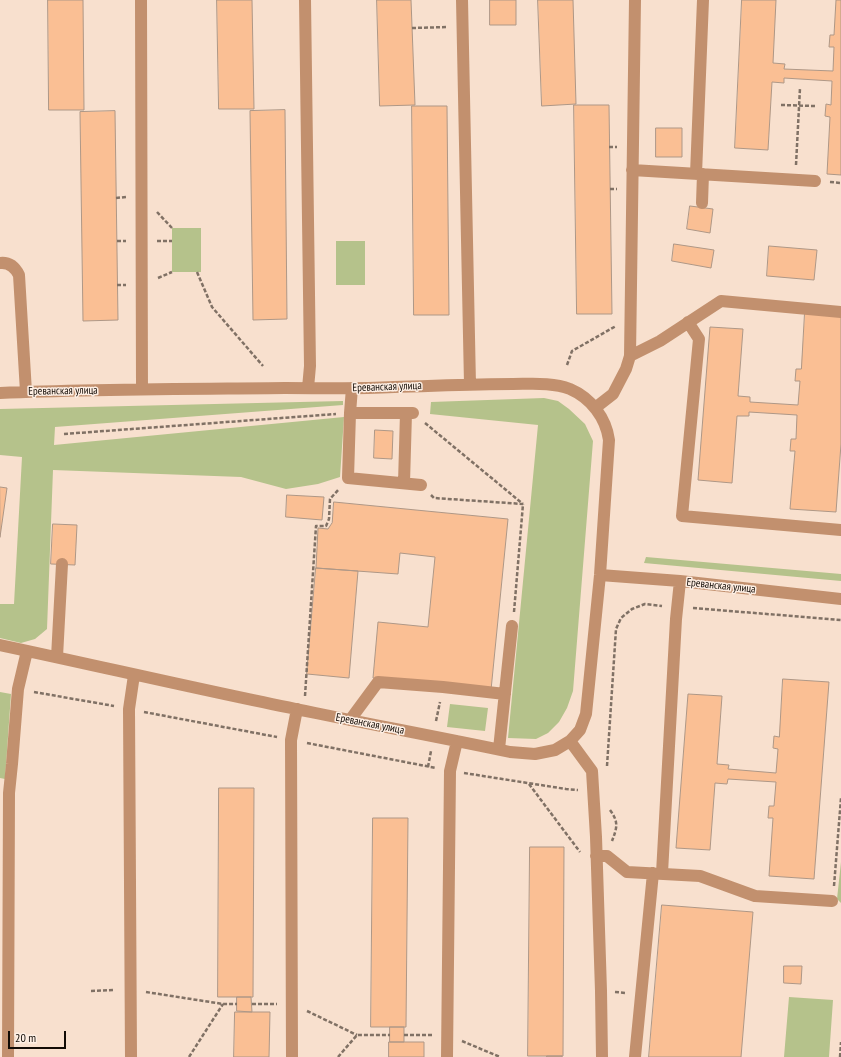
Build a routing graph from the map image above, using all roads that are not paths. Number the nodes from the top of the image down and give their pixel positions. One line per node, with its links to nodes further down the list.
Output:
1 (141, 0): 17 (street)
2 (305, 0): 15 (street)
3 (462, 0): 14 (street)
4 (635, 0): 6 (street)
5 (704, 0): 7 (street)
6 (632, 170): 7 (street); 13 (street)
7 (699, 174): 8 (street); 9 (street)
8 (815, 181)
9 (702, 203)
10 (0, 263): 18 (street)
11 (841, 312): 12 (street)
12 (688, 322): 13 (street); 24 (street)
13 (630, 356): 20 (street)
14 (470, 384): 16 (street, Ереванская улица); 20 (street, Ереванская улица)
15 (308, 388): 16 (street, Ереванская улица); 17 (street, Ереванская улица)
16 (352, 388): 21 (street)
17 (142, 389): 18 (street, Ереванская улица)
18 (26, 392): 19 (street, Ереванская улица)
19 (0, 393)
20 (595, 408): 26 (street, Ереванская улица)
21 (350, 413): 22 (street); 22 (street)
22 (404, 484): 23 (street)
23 (422, 485)
24 (841, 530)
25 (62, 564): 32 (street)
26 (600, 575): 27 (street, Ереванская улица); 38 (street, Ереванская улица)
27 (680, 581): 28 (street, Ереванская улица); 42 (street)
28 (841, 598)
29 (512, 626): 34 (street)
30 (0, 646): 31 (street, Ереванская улица)
31 (27, 651): 32 (street, Ереванская улица); 40 (street)
32 (57, 657): 33 (street, Ереванская улица)
33 (134, 675): 35 (street, Ереванская улица); 45 (street)
34 (505, 694): 36 (street); 39 (street)
35 (300, 710): 36 (street, Ереванская улица); 46 (street)
36 (350, 720): 37 (street, Ереванская улица)
37 (457, 741): 39 (street, Ереванская улица); 47 (street)
38 (570, 741): 39 (street, Ереванская улица); 41 (street)
39 (499, 749)
40 (4, 793): 44 (street)
41 (596, 856): 42 (street); 48 (street)
42 (657, 873): 43 (street); 49 (street)
43 (832, 901)
44 (8, 1057)
45 (131, 1057)
46 (292, 1057)
47 (447, 1057)
48 (602, 1057)
49 (635, 1057)

